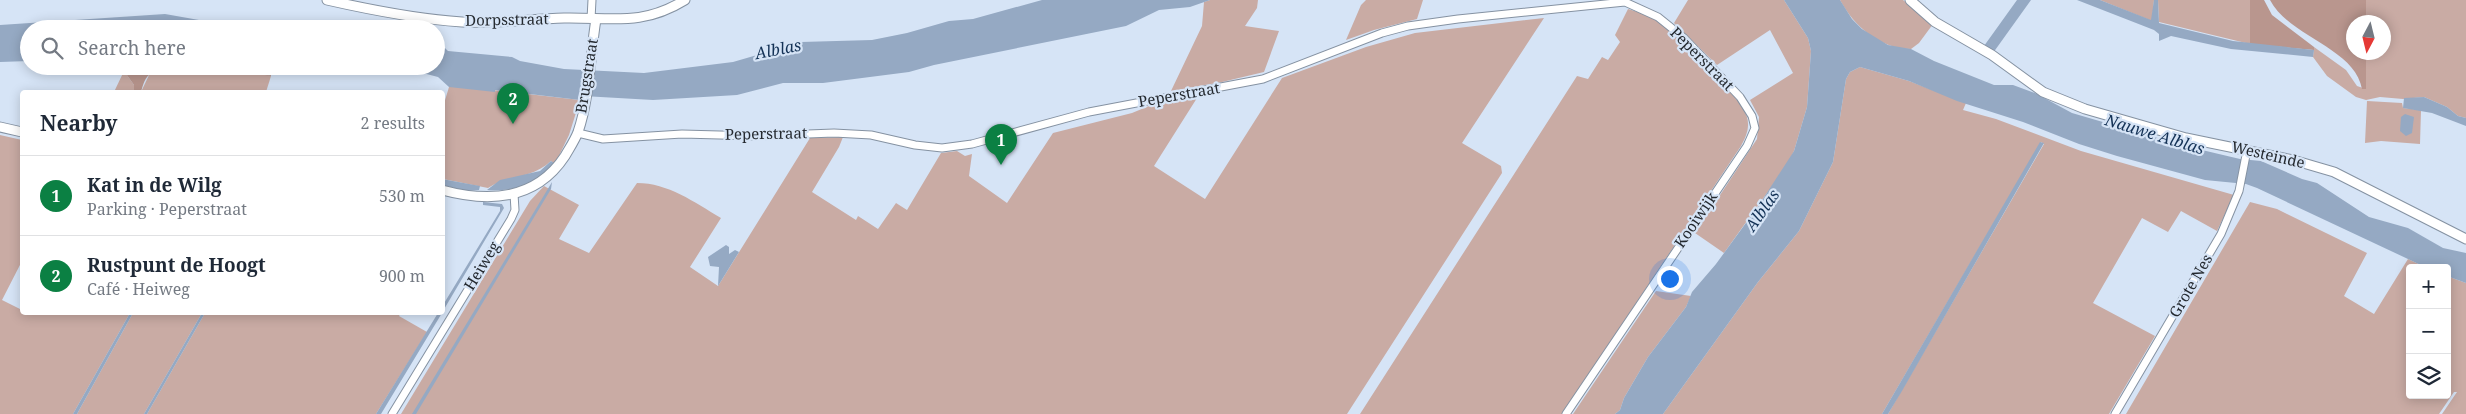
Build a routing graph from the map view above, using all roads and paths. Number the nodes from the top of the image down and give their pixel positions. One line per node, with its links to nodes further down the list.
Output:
1 (327, 0): 5 (street, Dorpsstraat)
2 (592, 0): 6 (street)
3 (685, 0): 6 (street, Dorpsstraat)
4 (1910, 0): 11 (street, Westeinde)
5 (353, 3): 6 (street, Dorpsstraat)
6 (594, 19): 10 (street, Brugstraat)
7 (1740, 97): 10 (street, Peperstraat); 16 (street, Kooiwijk)
8 (0, 127): 9 (street)
9 (20, 132)
10 (578, 133): 13 (street)
11 (2246, 153): 14 (street, Westeinde); 17 (street, Grote Nes)
12 (445, 191): 13 (street)
13 (514, 194): 15 (street, Heiweg)
14 (2466, 239)
15 (392, 414)
16 (1566, 414)
17 (2115, 414)

